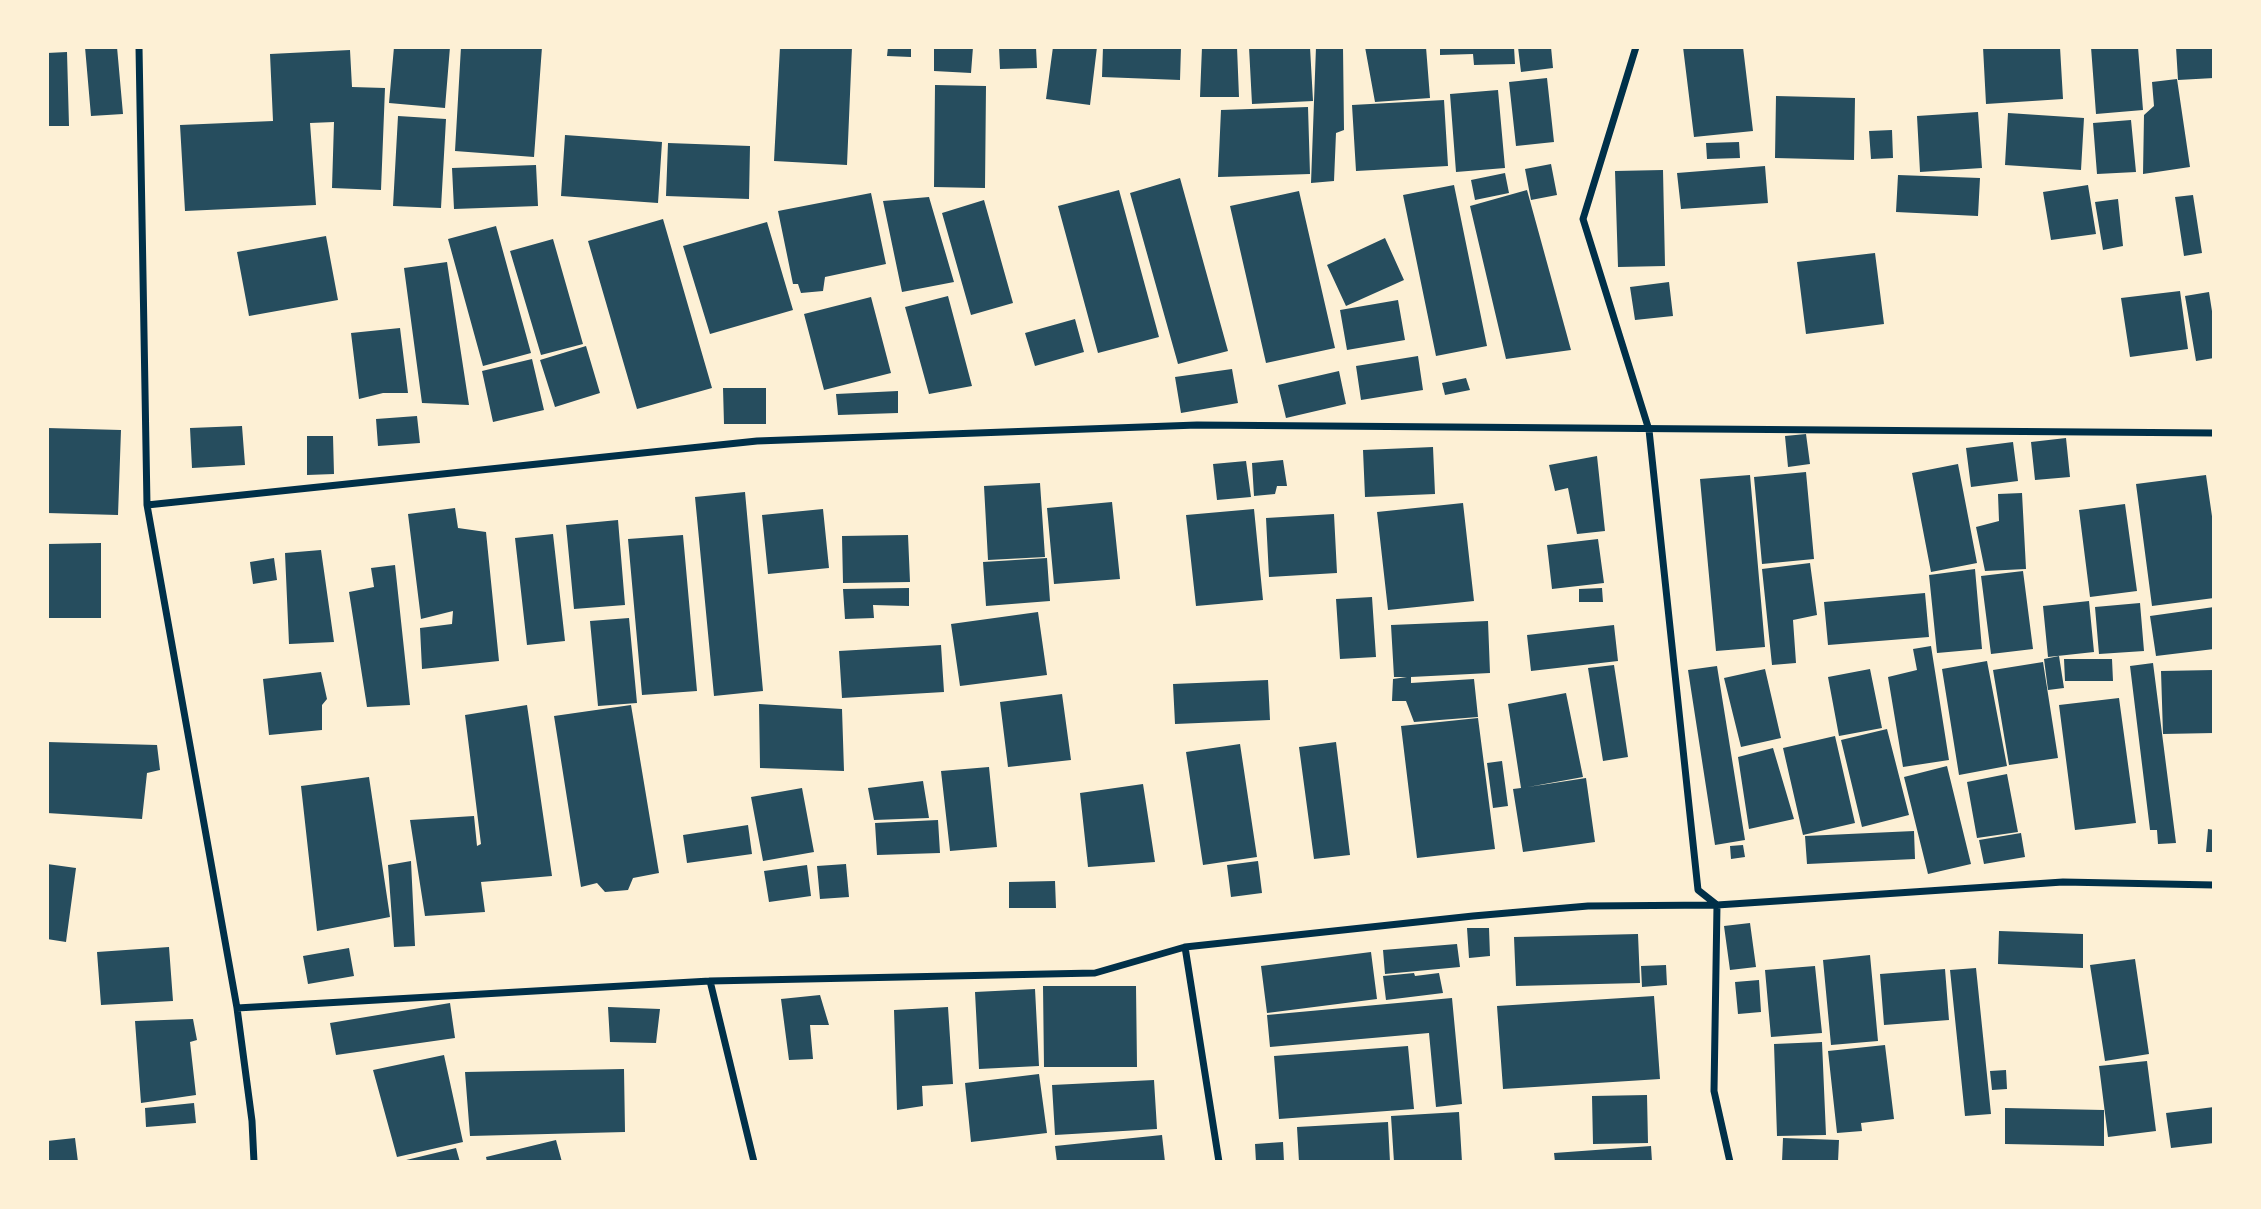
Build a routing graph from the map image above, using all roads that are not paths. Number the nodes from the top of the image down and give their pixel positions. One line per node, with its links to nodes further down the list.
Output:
1 (138, 47): 5 (street)
2 (1636, 47): 3 (street)
3 (1649, 430): 4 (street); 5 (street); 7 (street)
4 (2214, 433)
5 (147, 505): 10 (street)
6 (2214, 885): 7 (street)
7 (1717, 905): 8 (street); 14 (street)
8 (1185, 947): 9 (street); 13 (street)
9 (710, 981): 10 (street); 12 (street)
10 (237, 1007): 11 (street)
11 (254, 1162)
12 (754, 1162)
13 (1220, 1162)
14 (1730, 1162)

